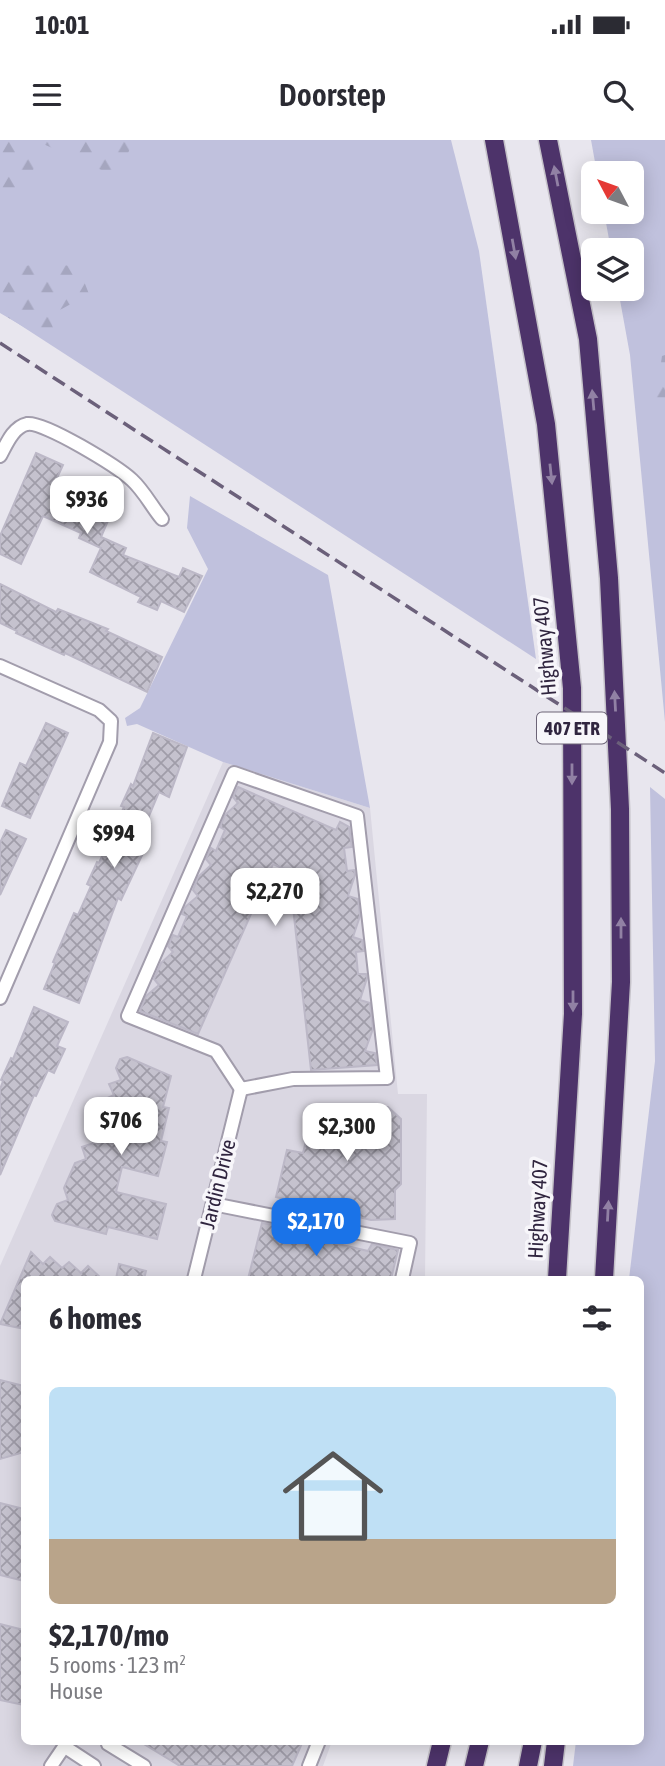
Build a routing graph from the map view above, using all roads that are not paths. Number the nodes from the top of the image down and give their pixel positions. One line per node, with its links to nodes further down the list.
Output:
1 (494, 140): 11 (highway, Highway 407 / 407 ETR, one-way to 11)
2 (548, 140): 12 (highway, 407 ETR, one-way to 2)
3 (0, 456): 4 (street)
4 (162, 519)
5 (0, 666): 6 (street)
6 (0, 998)
7 (242, 1090): 7 (street); 8 (street, Jardin Drive)
8 (213, 1204): 9 (street, Jardin Drive); 10 (street)
9 (195, 1276)
10 (403, 1276)
11 (557, 1276)
12 (604, 1276)
13 (66, 1745): 22 (street)
14 (68, 1745): 23 (street)
15 (108, 1745): 23 (street)
16 (112, 1745): 24 (street)
17 (317, 1745): 25 (street)
18 (441, 1745): 26 (highway)
19 (479, 1745): 27 (highway)
20 (532, 1745): 28 (highway)
21 (556, 1745): 29 (highway)
22 (51, 1766)
23 (94, 1766)
24 (144, 1766)
25 (309, 1766)
26 (436, 1766)
27 (474, 1766)
28 (528, 1766)
29 (553, 1766)

